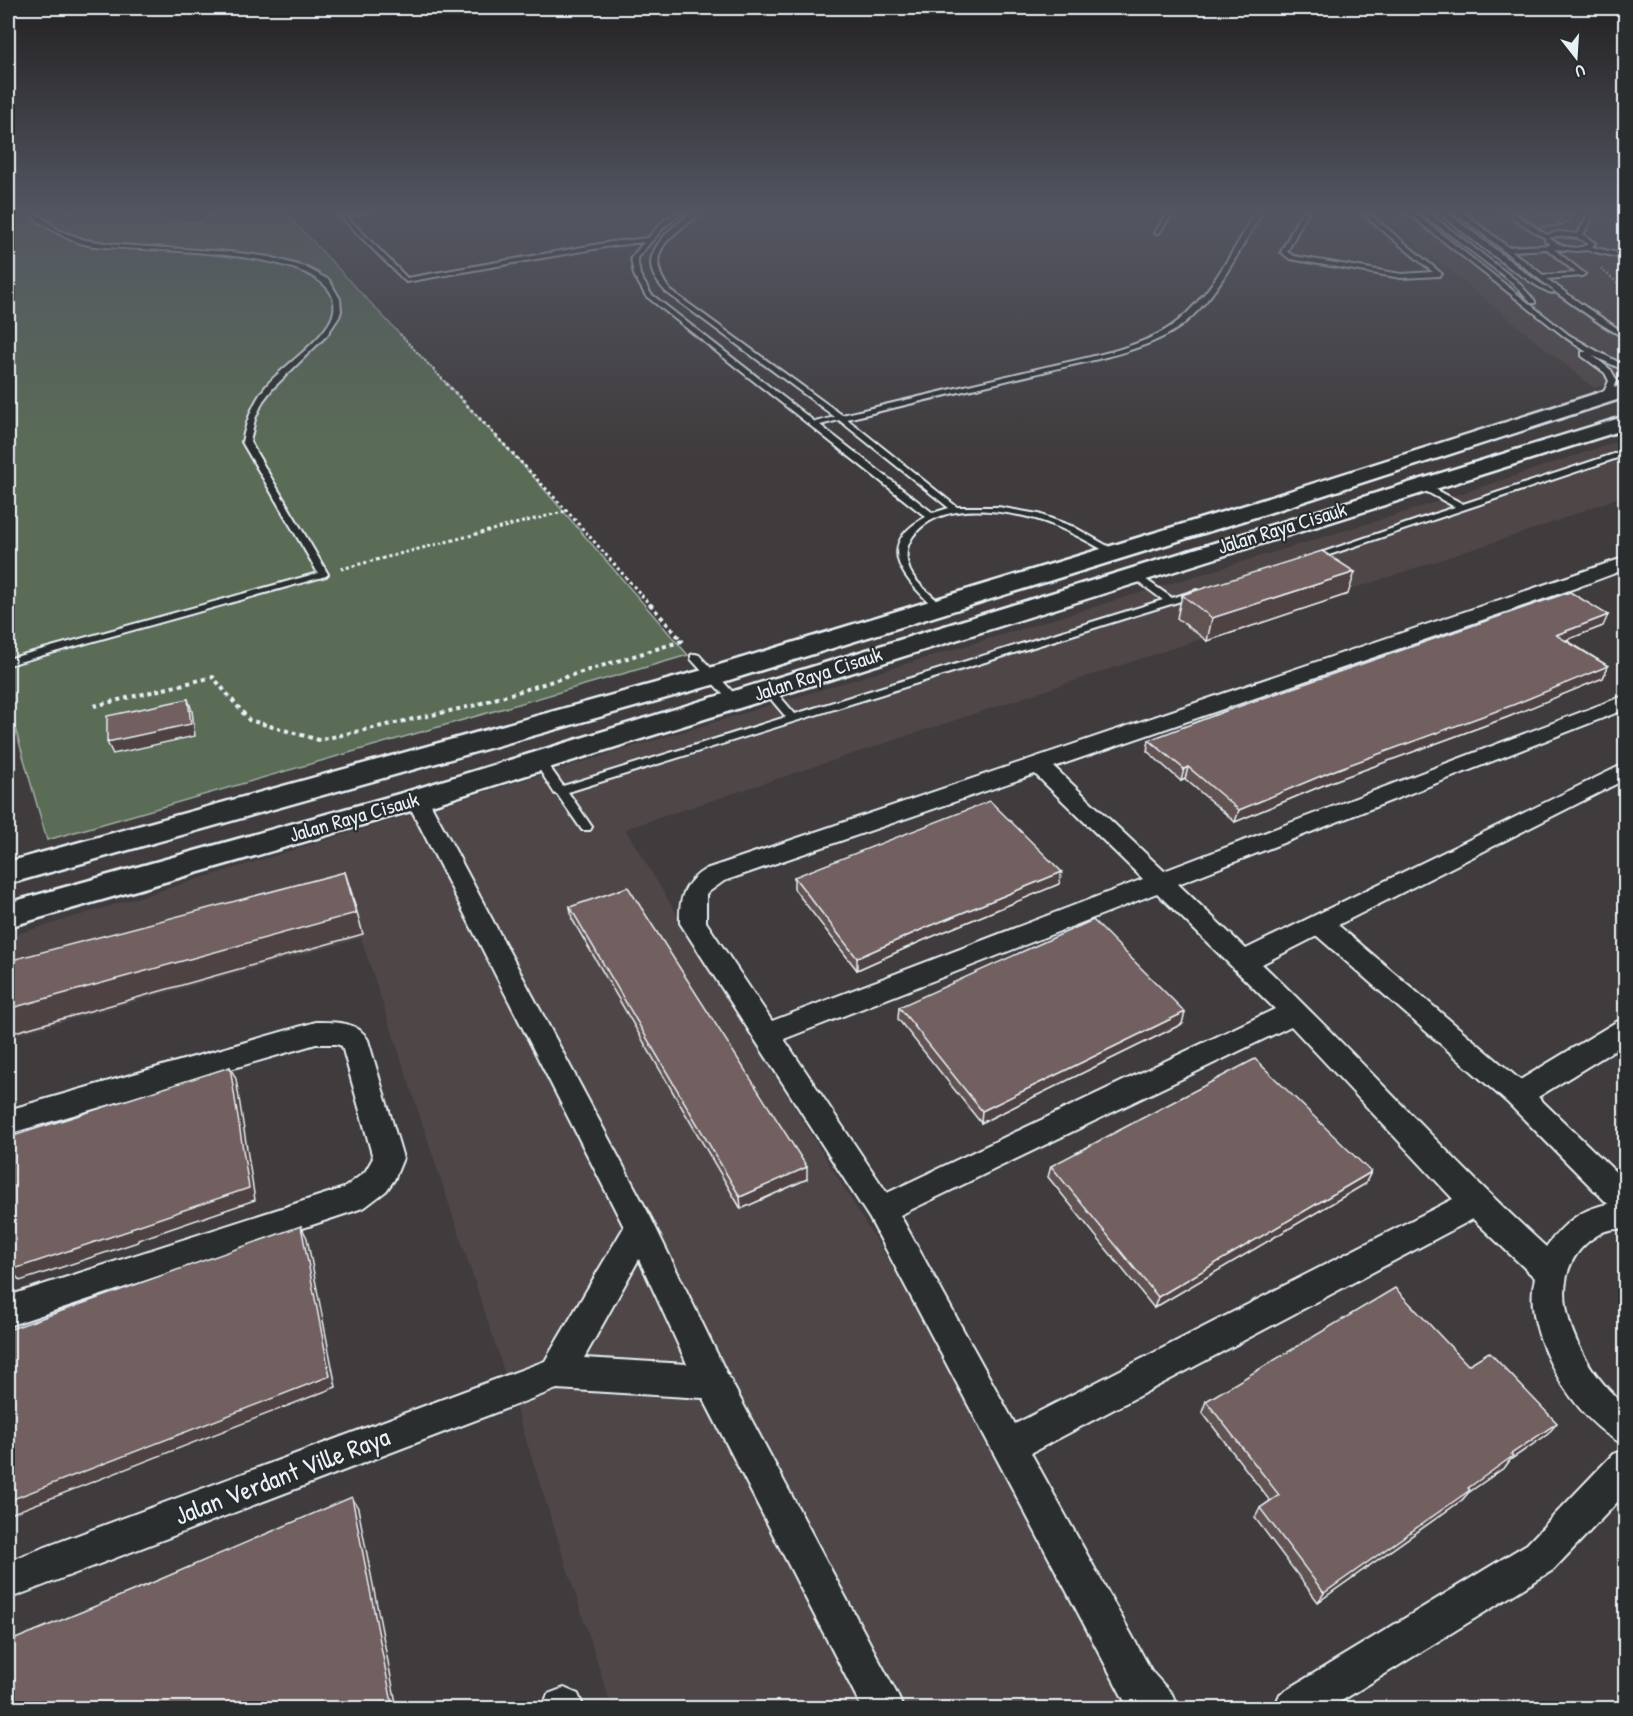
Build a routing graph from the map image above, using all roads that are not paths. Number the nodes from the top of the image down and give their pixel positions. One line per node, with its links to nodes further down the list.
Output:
1 (336, 291): 30 (lane)
2 (646, 291): 16 (lane)
3 (668, 291): 15 (lane)
4 (1209, 291): 15 (lane)
5 (1510, 291): 10 (lane)
6 (1524, 291): 10 (lane)
7 (1550, 291): 9 (lane)
8 (1560, 291): 9 (lane)
9 (1588, 314): 12 (lane)
10 (1544, 318): 11 (lane)
11 (1567, 336): 13 (lane); 14 (lane)
12 (1626, 337)
13 (1626, 369)
14 (1616, 393): 23 (main road, Jalan Raya Cisauk)
15 (840, 417): 16 (lane); 21 (lane)
16 (815, 424): 22 (lane)
17 (1621, 427): 19 (main road, Jalan Raya Cisauk)
18 (1626, 452): 20 (lane)
19 (1421, 485): 20 (lane); 26 (main road, Jalan Raya Cisauk)
20 (1462, 507): 24 (lane)
21 (955, 509): 22 (lane); 23 (lane)
22 (932, 517): 29 (lane)
23 (1115, 553): 29 (main road, Jalan Raya Cisauk)
24 (1301, 561)
25 (1624, 564): 37 (street)
26 (1135, 575): 28 (lane); 32 (main road, Jalan Raya Cisauk)
27 (1203, 591): 28 (lane)
28 (1170, 601): 35 (lane)
29 (938, 606): 31 (main road, Jalan Raya Cisauk)
30 (8, 662)
31 (704, 667): 33 (lane); 42 (main road, Jalan Raya Cisauk)
32 (768, 689): 33 (main road, Jalan Raya Cisauk); 35 (lane)
33 (735, 701): 36 (main road, Jalan Raya Cisauk)
34 (1626, 701): 43 (street)
35 (793, 717): 39 (lane)
36 (540, 761): 39 (lane); 40 (main road, Jalan Raya Cisauk)
37 (1039, 765): 43 (street); 49 (street)
38 (1626, 770): 45 (street)
39 (559, 791): 41 (lane)
40 (417, 800): 44 (main road, Jalan Raya Cisauk); 56 (street)
41 (586, 827)
42 (8, 873)
43 (1159, 881): 46 (street); 49 (street)
44 (8, 915)
45 (1320, 924): 46 (street); 50 (street)
46 (1243, 962): 47 (street)
47 (1295, 1012): 52 (street); 54 (street)
48 (1626, 1029): 50 (street)
49 (766, 1035): 54 (street)
50 (1518, 1095): 53 (street)
51 (8, 1122): 58 (street)
52 (1476, 1202): 57 (street); 62 (street)
53 (1626, 1202)
54 (881, 1210): 62 (street)
55 (1626, 1214): 57 (street)
56 (640, 1228): 59 (street); 60 (street)
57 (1550, 1271): 61 (street)
58 (8, 1311)
59 (557, 1373): 60 (street, Jalan Verdant Ville Raya); 64 (street, Jalan Verdant Ville Raya)
60 (712, 1382): 65 (street)
61 (1626, 1428)
62 (1010, 1445): 66 (street)
63 (1626, 1467): 67 (street)
64 (8, 1580)
65 (883, 1708)
66 (1158, 1708)
67 (1294, 1708)

